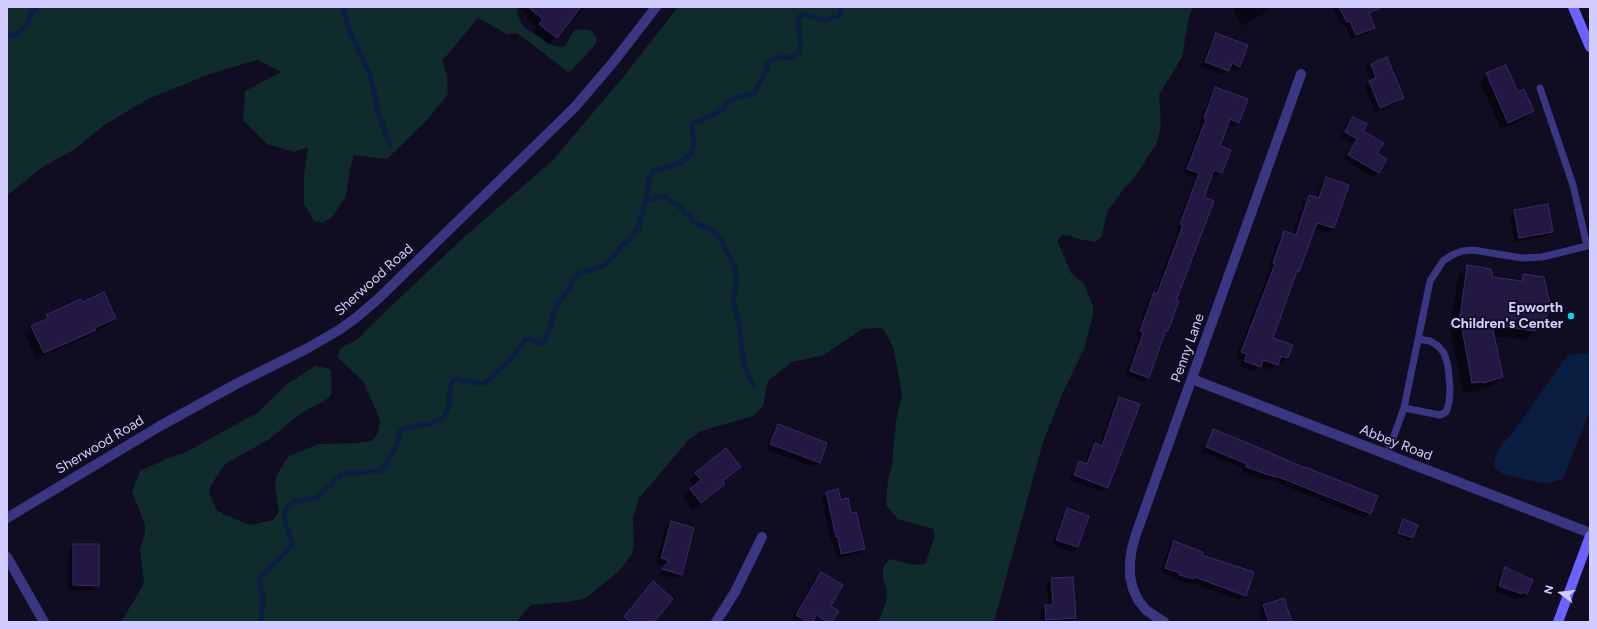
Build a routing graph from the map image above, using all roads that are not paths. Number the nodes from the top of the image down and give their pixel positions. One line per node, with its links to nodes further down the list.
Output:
1 (656, 7): 10 (street, Sherwood Road)
2 (1573, 7): 3 (street)
3 (1590, 47)
4 (1301, 74): 7 (street, Penny Lane)
5 (1540, 88): 6 (lane)
6 (1418, 339): 8 (lane); 8 (lane)
7 (1192, 379): 9 (street, Abbey Road); 16 (street, Penny Lane)
8 (1404, 408): 9 (lane)
9 (1387, 455): 11 (street, Abbey Road)
10 (7, 518)
11 (1590, 535): 17 (street)
12 (762, 537): 15 (street)
13 (7, 557): 14 (street)
14 (44, 622)
15 (716, 622)
16 (1164, 622)
17 (1558, 622)

